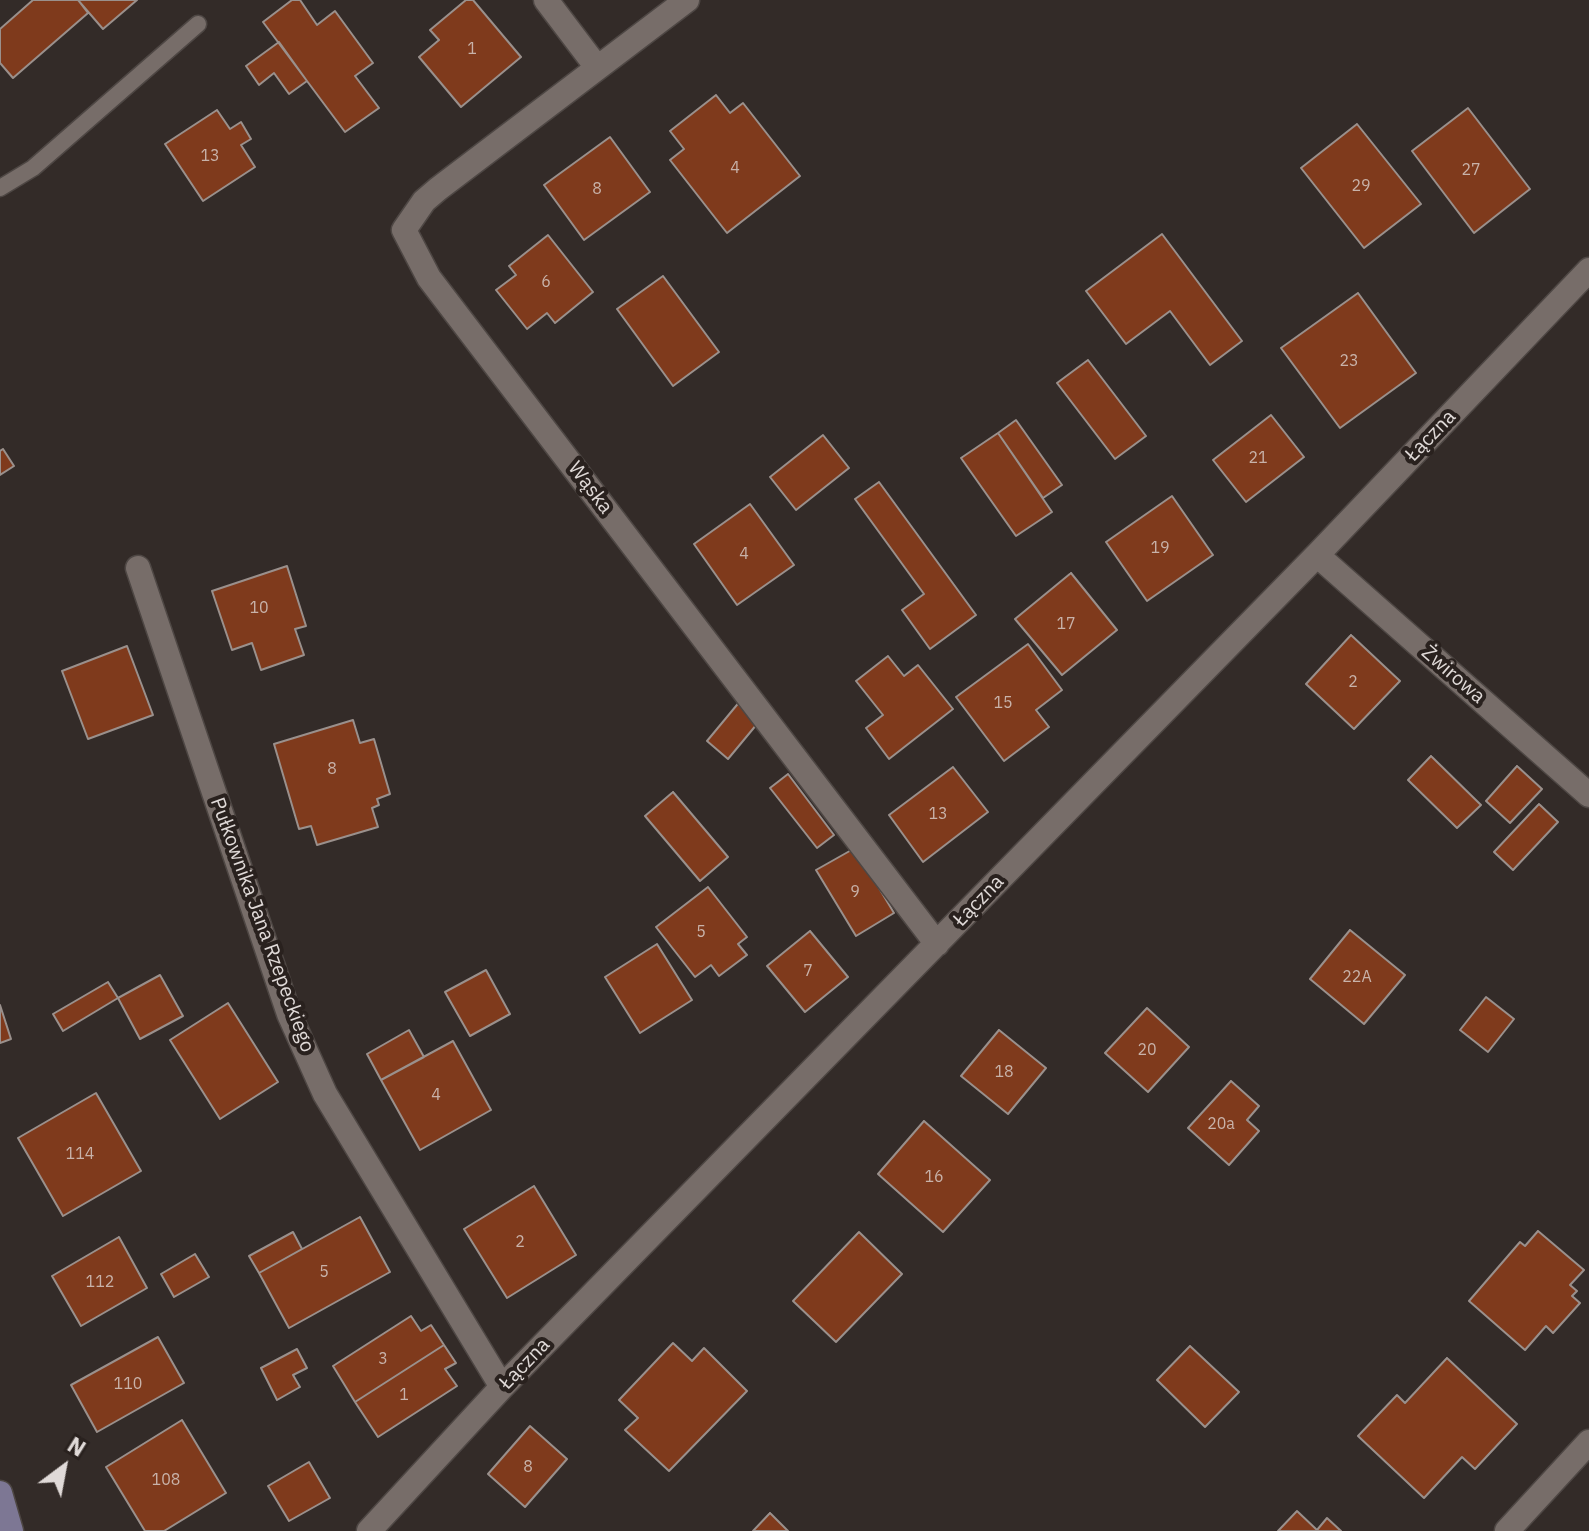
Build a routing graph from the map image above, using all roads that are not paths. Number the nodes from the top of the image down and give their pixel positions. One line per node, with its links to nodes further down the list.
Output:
1 (546, 0): 4 (street)
2 (687, 0): 4 (street)
3 (198, 24): 5 (lane)
4 (596, 66): 10 (street, Wąska)
5 (0, 188)
6 (1589, 270): 7 (street, Łączna)
7 (1317, 555): 9 (street, Żwirowa); 10 (street, Łączna)
8 (138, 568): 11 (street, Pułkownika Jana Rzepeckiego)
9 (1589, 795)
10 (937, 944): 11 (street, Łączna)
11 (502, 1387): 15 (street, Łączna)
12 (1589, 1442): 16 (street)
13 (0, 1493): 14 (street)
14 (11, 1531)
15 (369, 1531)
16 (1507, 1531)

